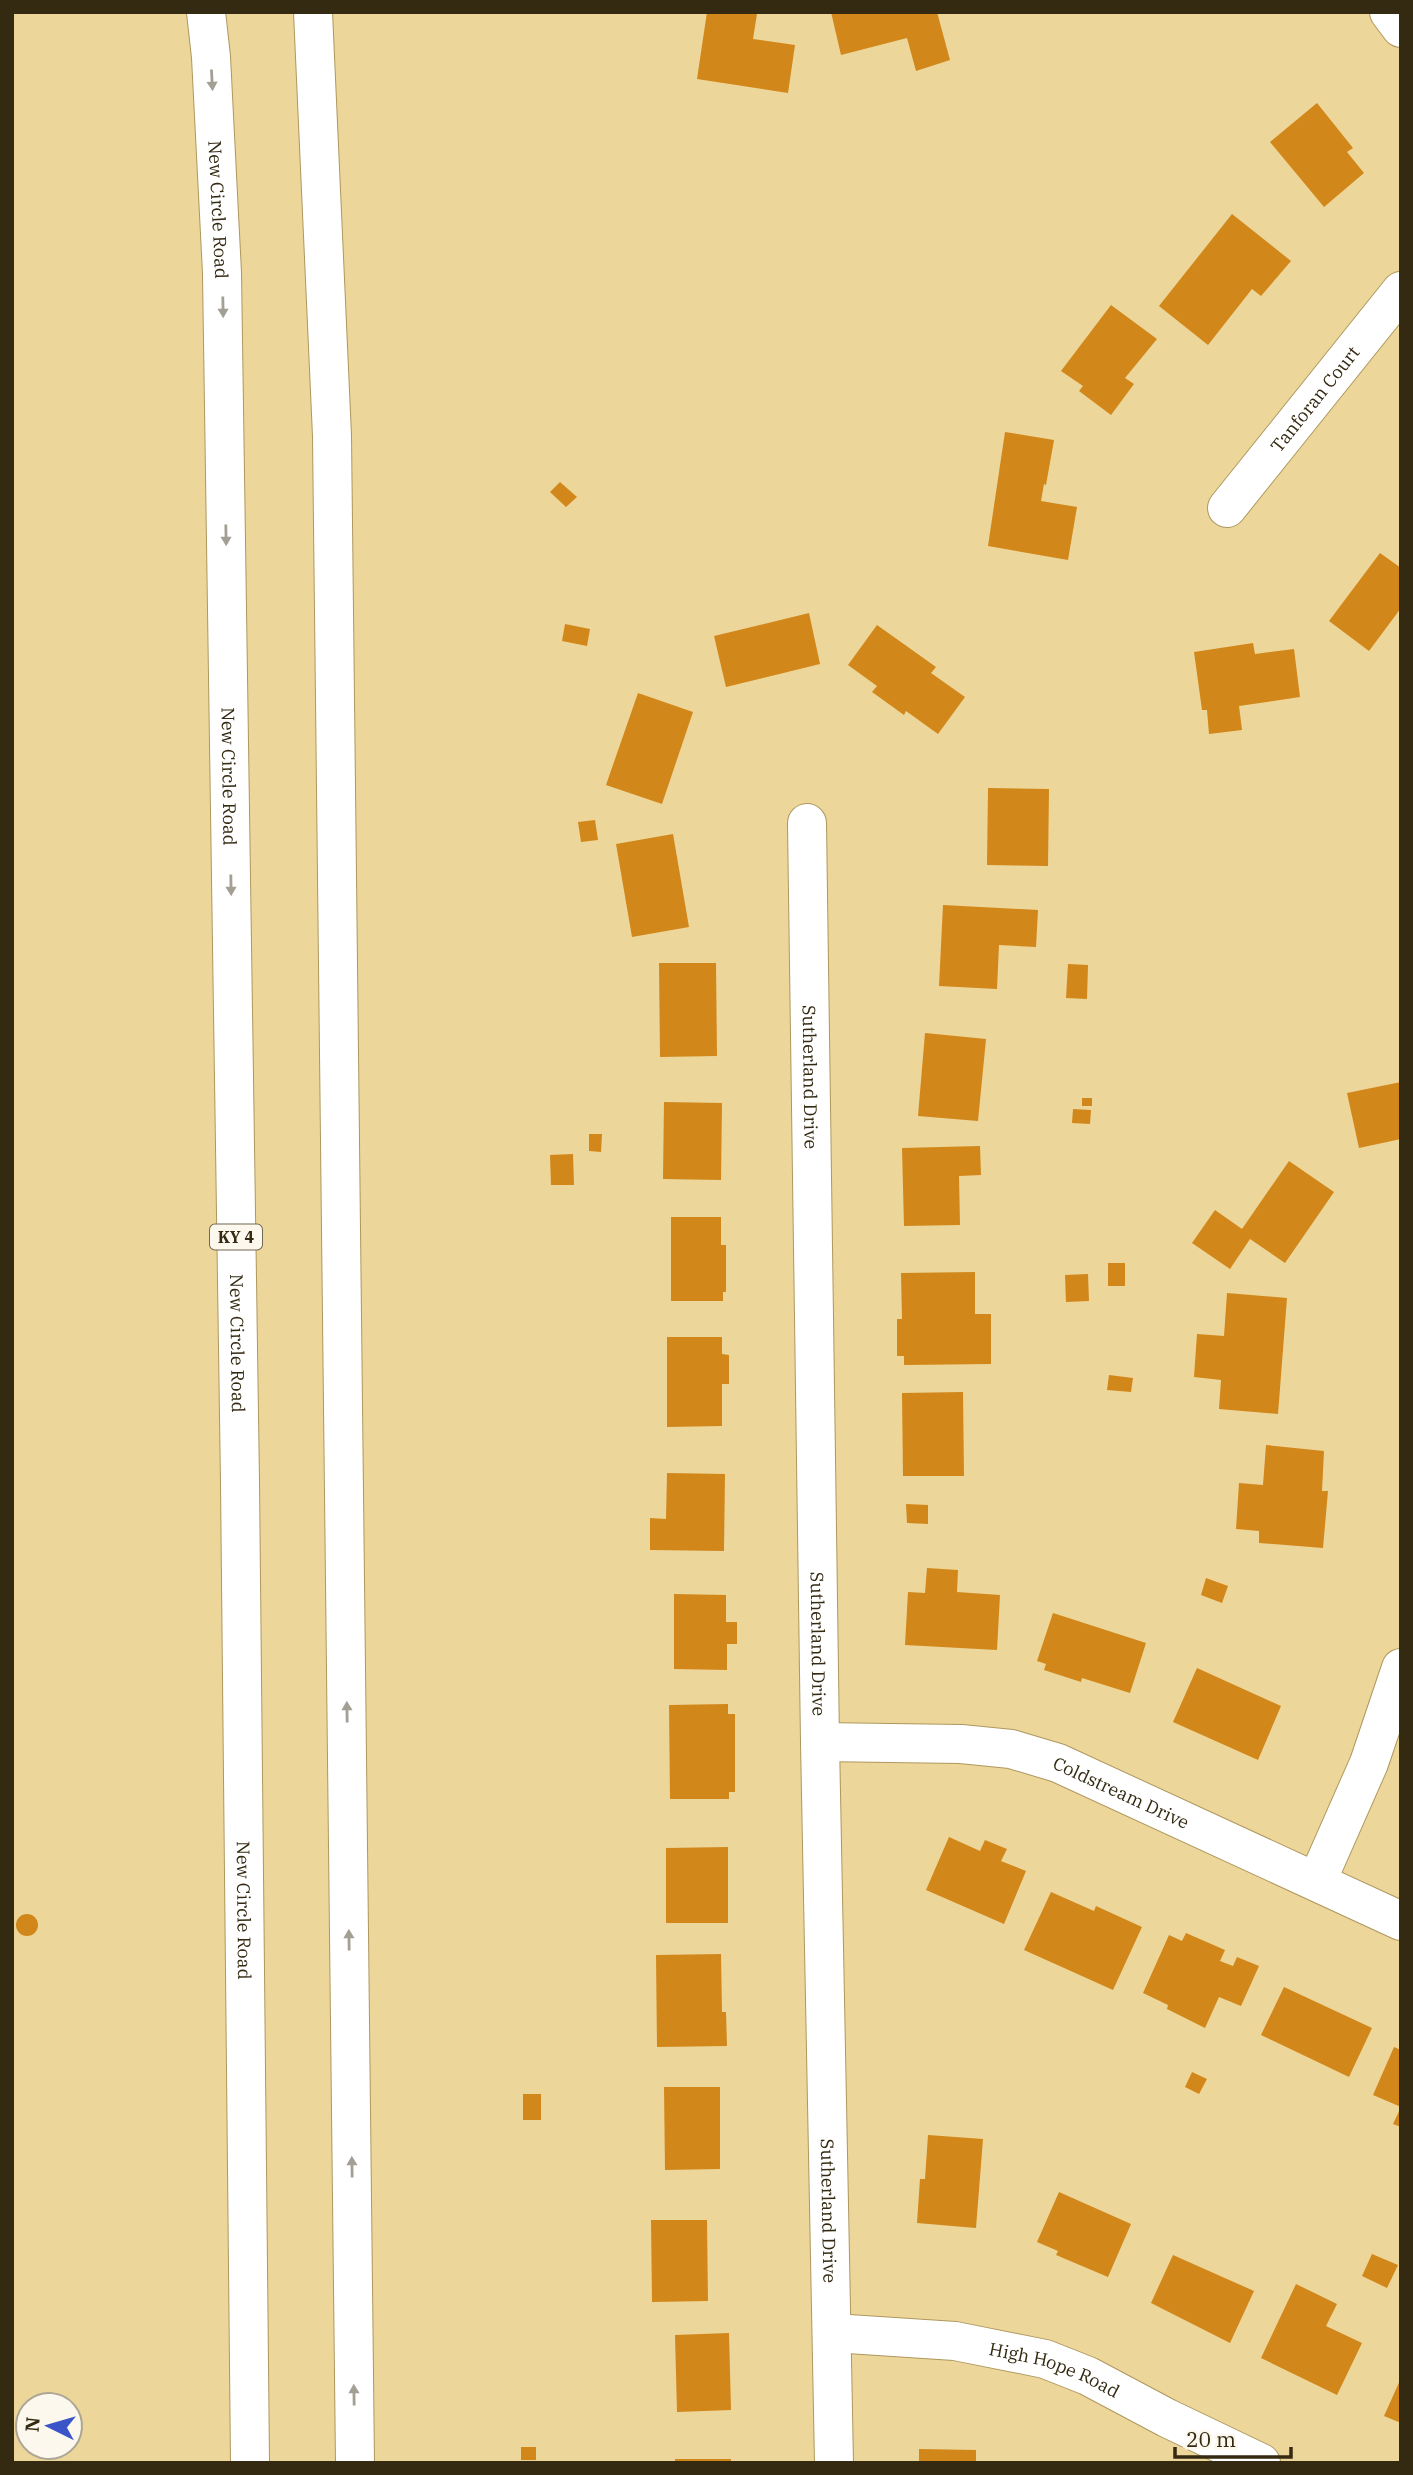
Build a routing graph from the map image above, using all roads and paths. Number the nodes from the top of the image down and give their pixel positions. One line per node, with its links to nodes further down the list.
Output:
1 (206, 12): 13 (main road, New Circle Road / KY 4, one-way to 13)
2 (313, 12): 14 (main road, one-way to 2)
3 (1389, 12): 4 (main road)
4 (1401, 28)
5 (1401, 291): 6 (main road, Tanforan Court)
6 (1227, 508)
7 (807, 823): 9 (main road, Sutherland Drive)
8 (1401, 1668): 10 (main road)
9 (820, 1742): 10 (main road, Coldstream Drive); 12 (main road, Sutherland Drive)
10 (1317, 1881): 11 (main road, Coldstream Drive)
11 (1401, 1921)
12 (832, 2333): 15 (main road, Sutherland Drive); 16 (main road, High Hope Road)
13 (250, 2463)
14 (355, 2463)
15 (834, 2463)
16 (1261, 2463)

